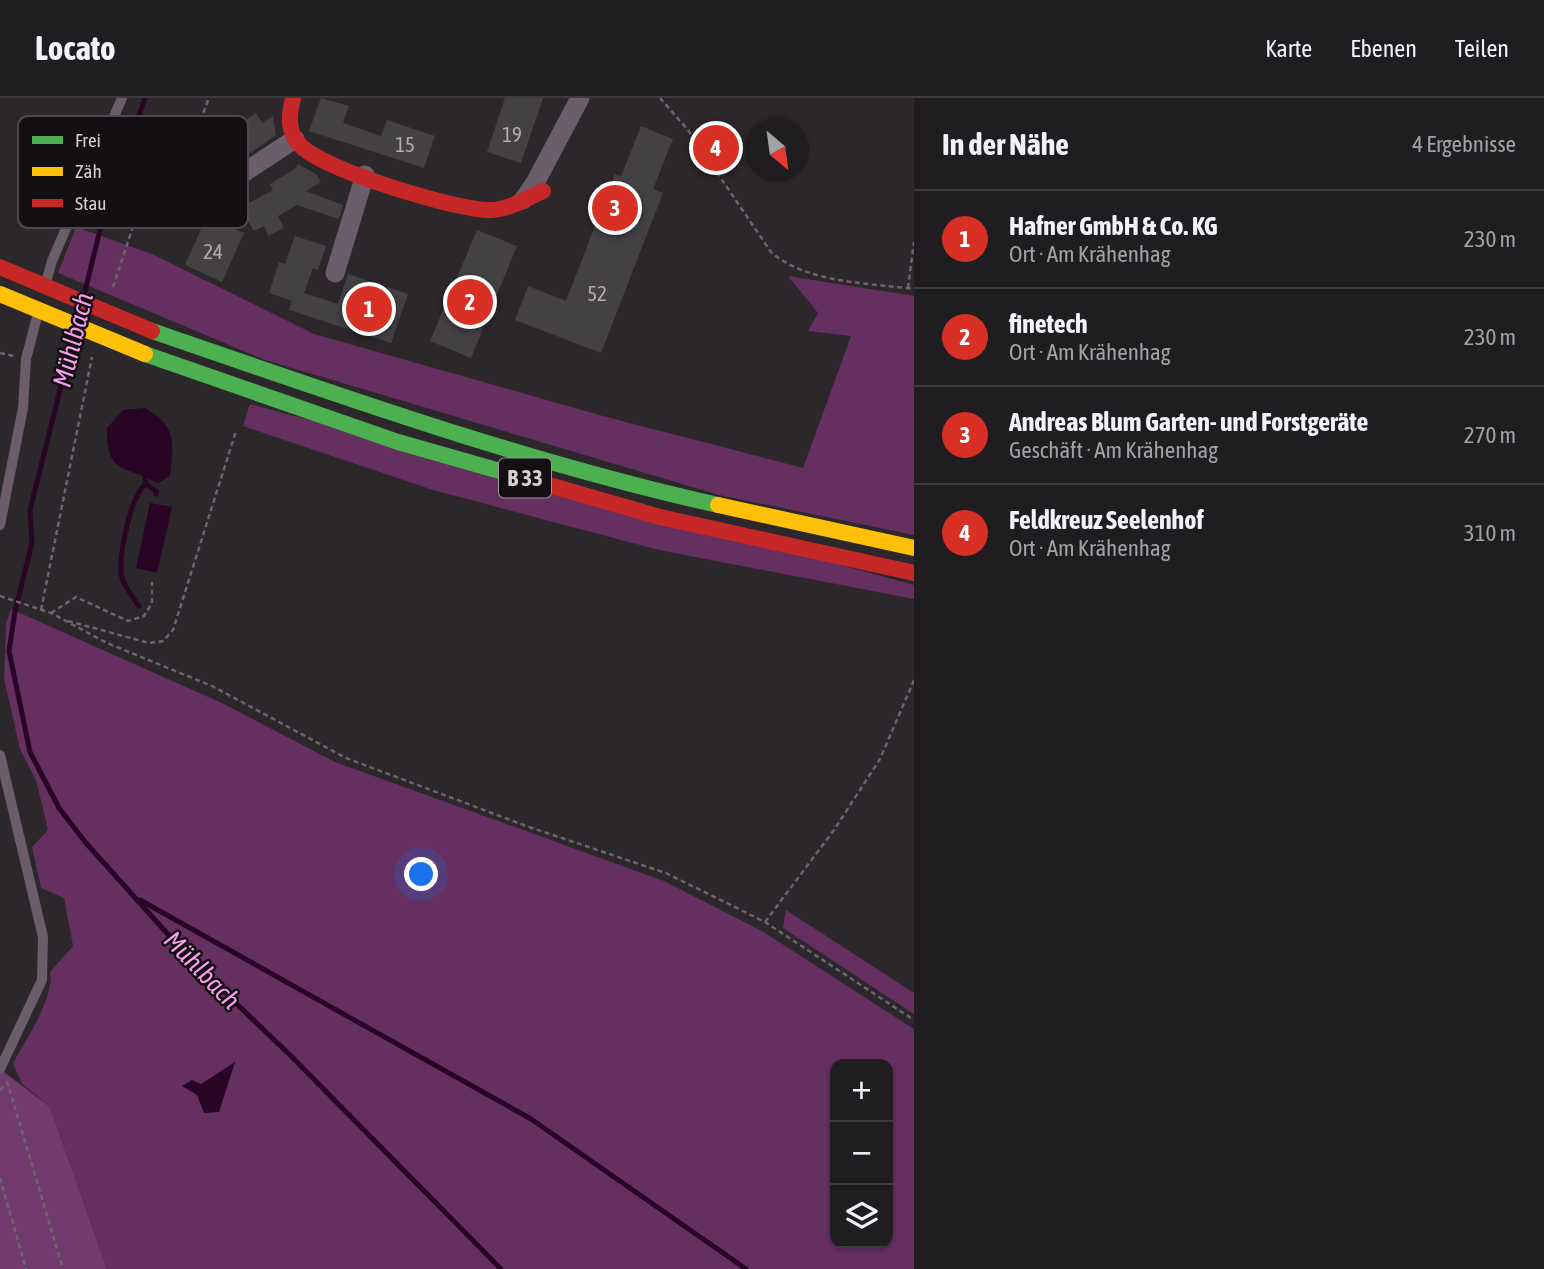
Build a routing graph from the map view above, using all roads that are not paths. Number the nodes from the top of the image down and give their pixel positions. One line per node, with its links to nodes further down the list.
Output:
1 (122, 98): 4 (lane)
2 (293, 98): 5 (main road)
3 (580, 98): 9 (street)
4 (114, 116)
5 (295, 139): 6 (street); 7 (main road)
6 (248, 171)
7 (365, 175): 9 (main road); 12 (street)
8 (543, 191): 9 (main road)
9 (523, 201)
10 (66, 228): 14 (lane)
11 (0, 267): 15 (main road, B 33, bridge)
12 (335, 273)
13 (0, 294): 16 (main road, B 33, bridge)
14 (0, 525)
15 (914, 548)
16 (914, 573)
17 (0, 755): 18 (lane)
18 (0, 1069)

